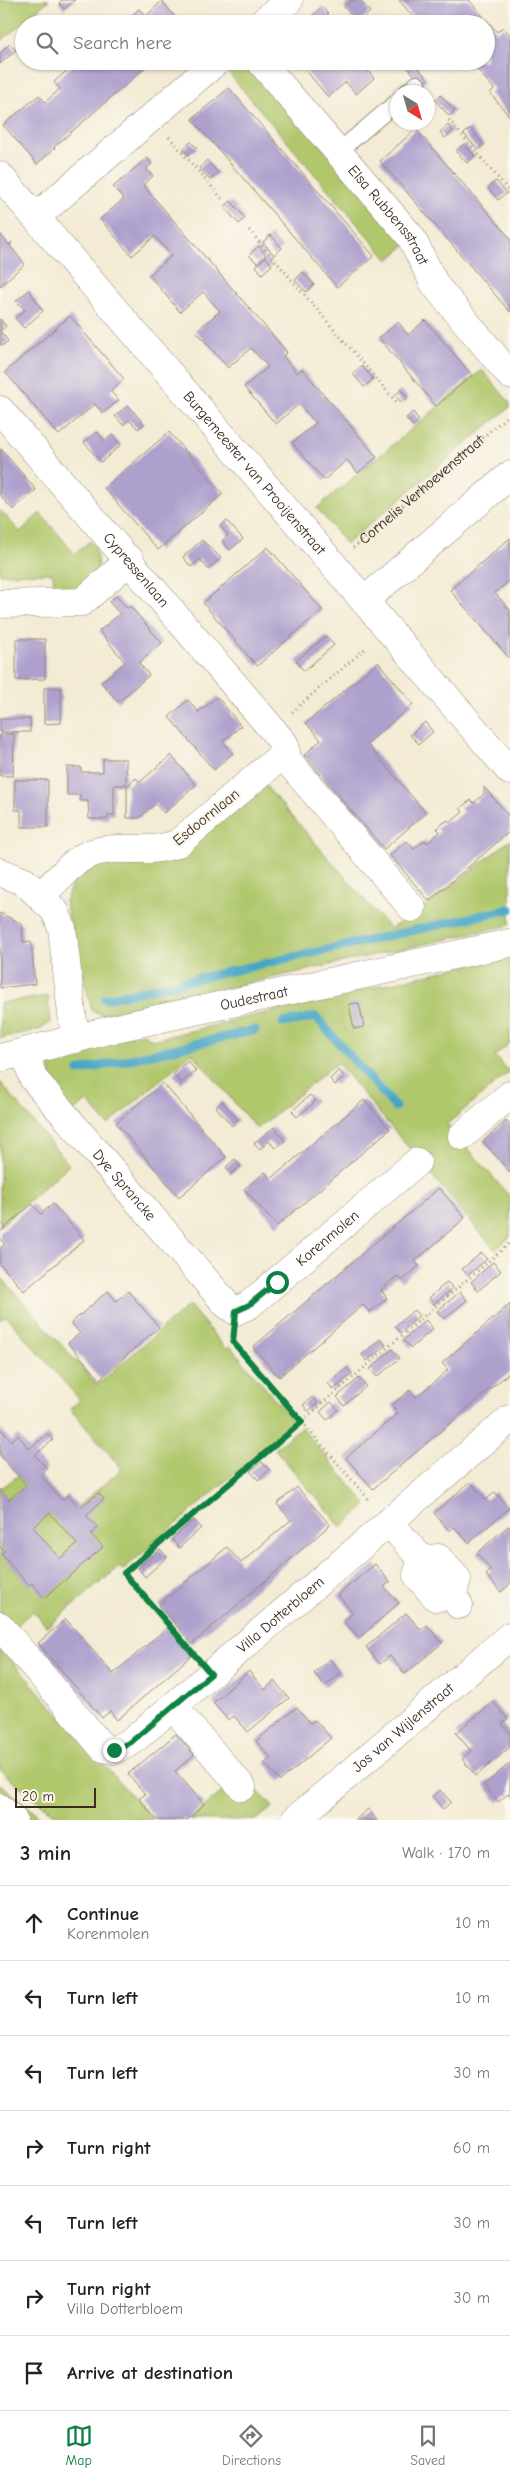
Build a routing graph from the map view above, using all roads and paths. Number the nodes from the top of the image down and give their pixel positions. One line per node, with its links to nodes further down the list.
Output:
1 (289, 0): 2 (street)
2 (272, 15)
3 (207, 70): 6 (street)
4 (268, 70): 8 (street, Elsa Rubbensstraat)
5 (390, 108): 8 (lane)
6 (152, 117): 11 (path); 12 (street)
7 (449, 120): 10 (path)
8 (338, 152): 14 (street, Elsa Rubbensstraat)
9 (0, 176): 12 (street, Burgemeester van Prooijenstraat)
10 (510, 192)
11 (224, 201)
12 (36, 217): 20 (street, Burgemeester van Prooijenstraat)
13 (249, 230): 15 (path)
14 (510, 375)
15 (397, 403)
16 (0, 410): 19 (street, Cypressenlaan)
17 (510, 414): 20 (path, Cornelis Verhoevenstraat)
18 (510, 475): 21 (street)
19 (130, 560): 22 (street); 24 (street, Cypressenlaan)
20 (333, 565): 21 (street, Burgemeester van Prooijenstraat)
21 (364, 601): 23 (street, Burgemeester van Prooijenstraat)
22 (0, 604)
23 (388, 629): 24 (path); 25 (street, Burgemeester van Prooijenstraat)
24 (280, 745): 27 (street, Esdoornlaan); 28 (street, Cypressenlaan)
25 (510, 771)
26 (0, 872): 27 (street)
27 (40, 896): 30 (street)
28 (412, 908)
29 (510, 943): 30 (street, Oudestraat)
30 (76, 1039): 31 (street, Oudestraat)
31 (13, 1055): 36 (street, Dye Sprancke)
32 (510, 1095): 33 (street)
33 (462, 1136)
34 (417, 1162): 36 (street, Korenmolen)
35 (510, 1243): 38 (path)
36 (236, 1311): 38 (path)
37 (510, 1419): 39 (street, Villa Dotterbloem)
38 (302, 1422): 39 (path); 43 (path)
39 (389, 1522): 40 (street); 43 (street, Villa Dotterbloem)
40 (456, 1600)
41 (4, 1631): 44 (street, Villa Dotterbloem)
42 (510, 1636): 48 (street, Jos van Wijlenstraat)
43 (211, 1674): 44 (street, Villa Dotterbloem)
44 (173, 1707): 45 (street)
45 (242, 1788)
46 (0, 1808): 47 (street)
47 (13, 1820)
48 (295, 1820)

